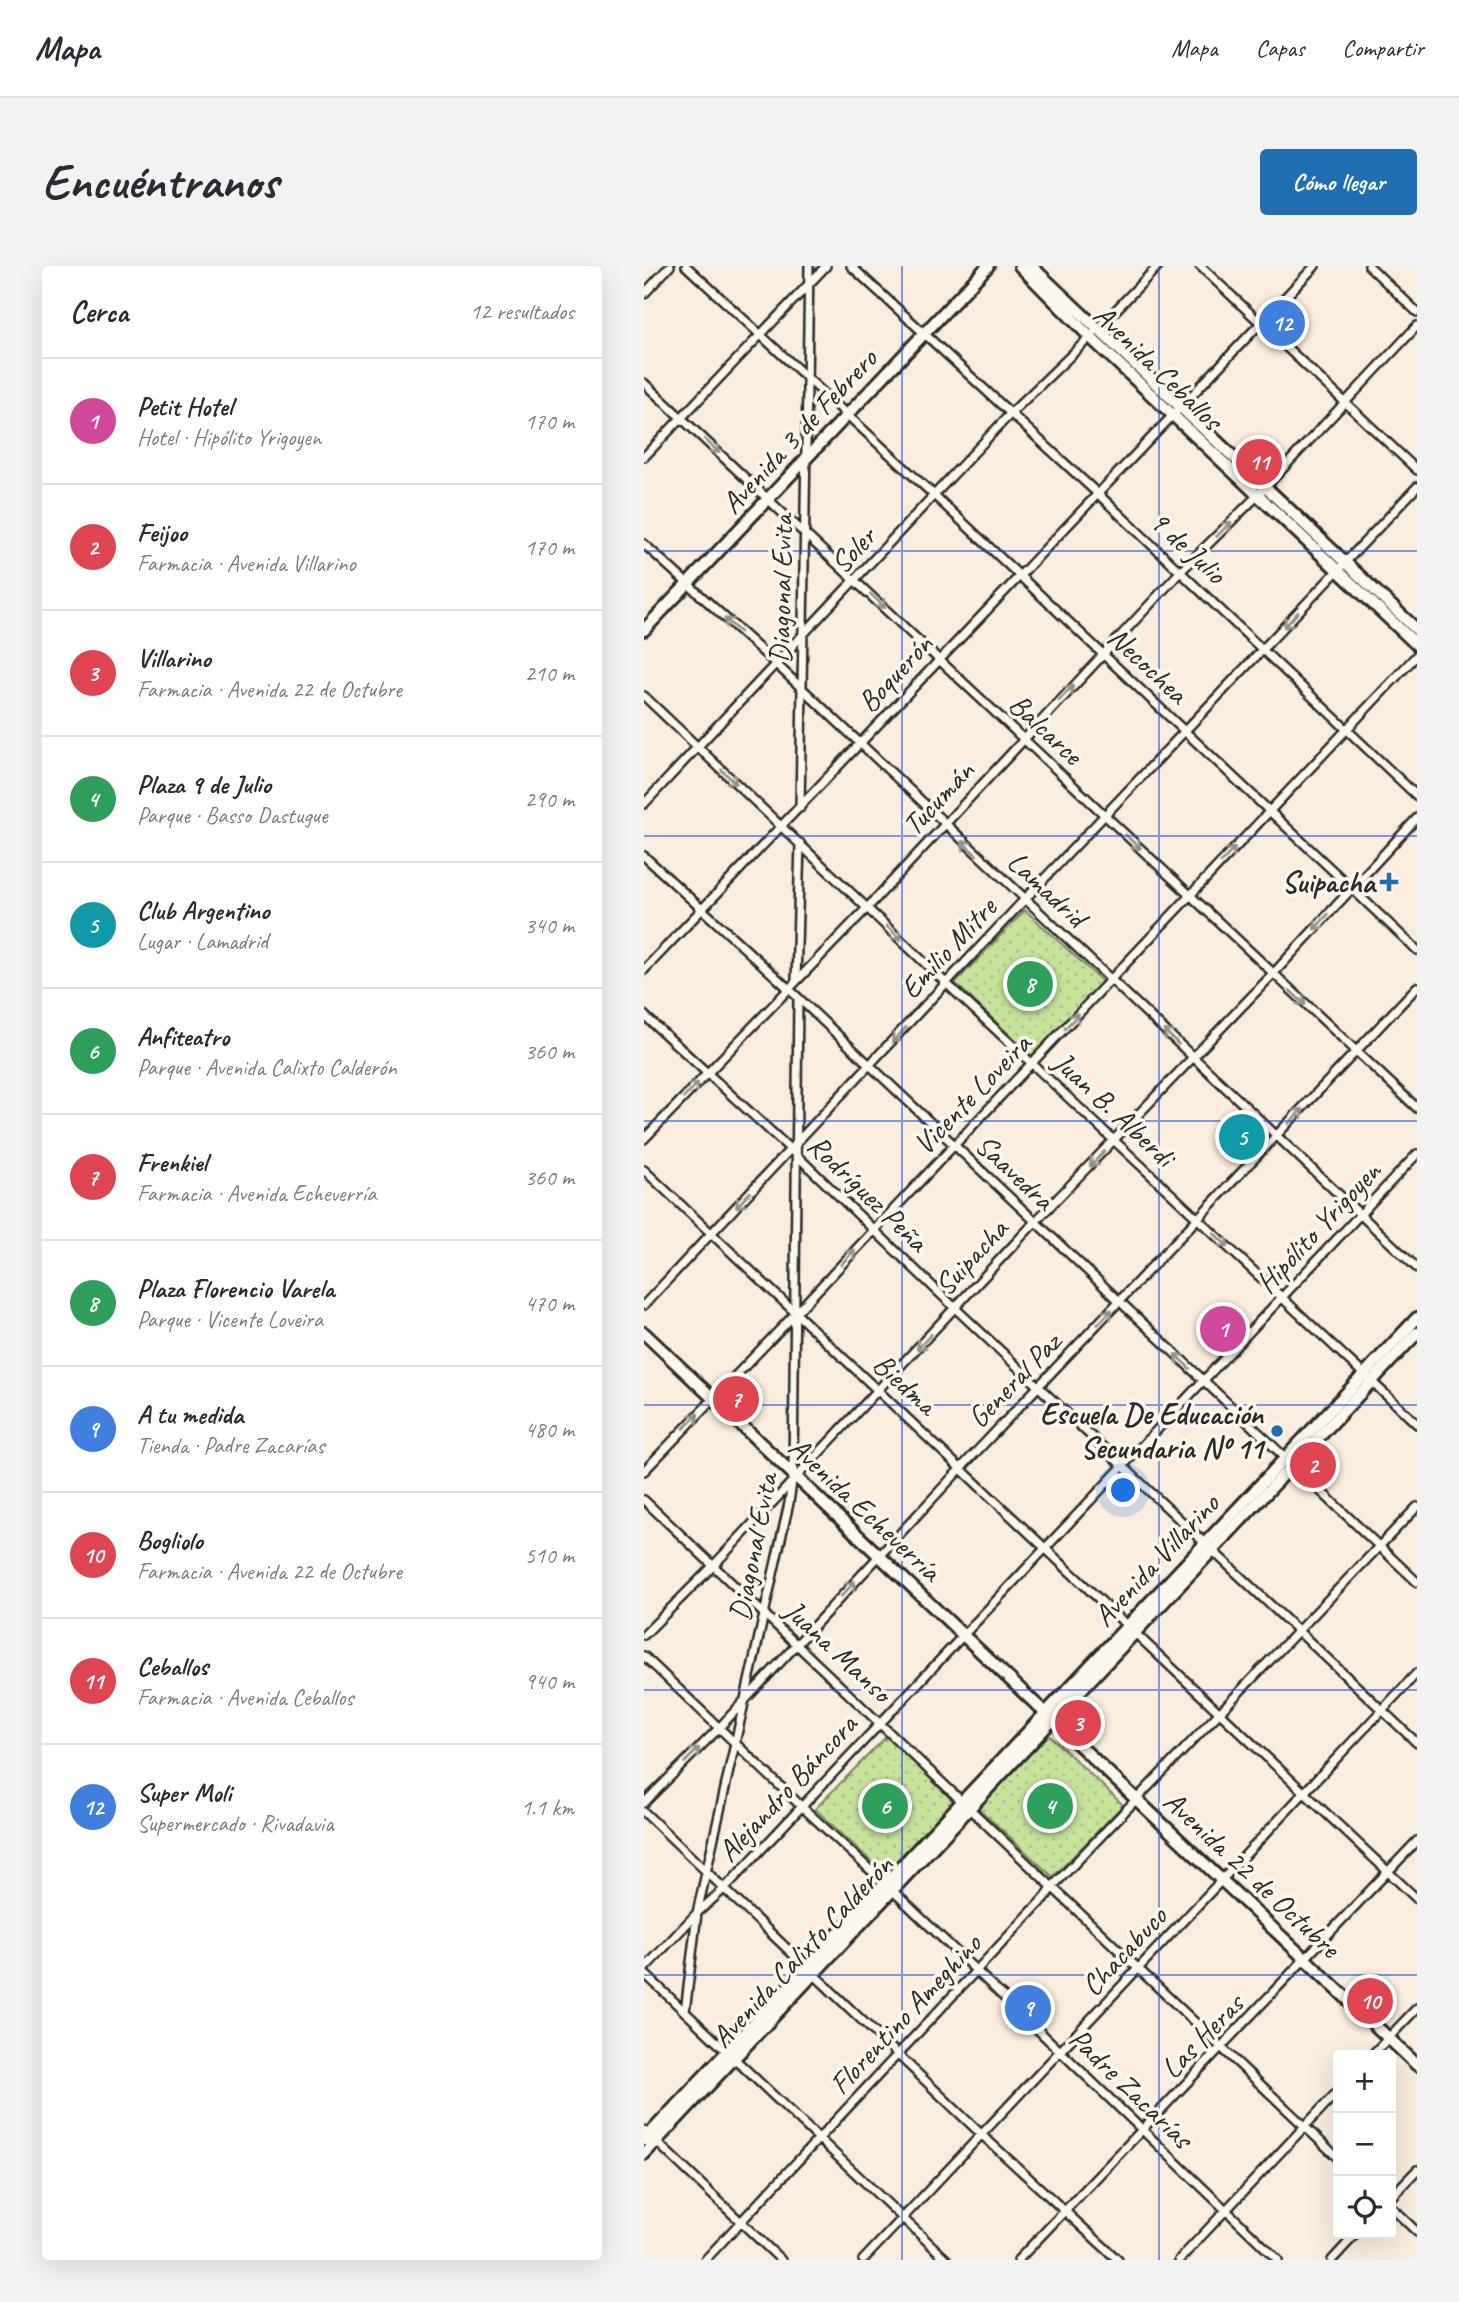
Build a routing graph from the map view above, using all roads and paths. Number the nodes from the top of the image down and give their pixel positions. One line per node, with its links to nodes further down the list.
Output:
1 (670, 266): 14 (street)
2 (686, 266): 19 (street, Necochea)
3 (809, 266): 13 (street, Diagonal Evita)
4 (826, 266): 13 (street)
5 (851, 266): 20 (street, 9 de Julio)
6 (988, 266): 20 (main road, Avenida 3 de Febrero)
7 (1020, 266): 18 (main road, Avenida Ceballos)
8 (1031, 266): 18 (main road, Avenida Ceballos)
9 (1157, 266): 18 (street, Soler)
10 (1200, 266): 16 (street)
11 (1315, 266): 16 (street, Boquerón)
12 (1369, 266): 15 (street)
13 (808, 285): 19 (street); 21 (street, Diagonal Evita)
14 (644, 294)
15 (1417, 312)
16 (1261, 323): 23 (street); 24 (street, Boquerón)
17 (1417, 326): 23 (street, Tucumán)
18 (1094, 333): 24 (main road, Avenida Ceballos); 25 (street, Soler)
19 (760, 334): 21 (street, Necochea); 27 (street)
20 (924, 334): 25 (street, 9 de Julio); 26 (main road, Avenida 3 de Febrero)
21 (808, 380): 26 (street, Necochea); 29 (street, Diagonal Evita)
22 (644, 383): 27 (street, Balcarce)
23 (1345, 402): 30 (street); 32 (street, Tucumán)
24 (1178, 412): 32 (main road, Avenida Ceballos); 33 (street, Boquerón)
25 (1012, 413): 33 (street, 9 de Julio); 34 (street, Soler)
26 (846, 416): 29 (main road, Avenida 3 de Febrero); 34 (street, Necochea)
27 (681, 417): 28 (street); 35 (street, Balcarce, one-way to 35)
28 (644, 457)
29 (806, 458): 35 (main road, Avenida 3 de Febrero); 36 (street, Diagonal Evita)
30 (1417, 470)
31 (1417, 487): 38 (street, Emilio Mitre)
32 (1262, 491): 38 (main road, Avenida Ceballos); 39 (street, Tucumán, one-way to 32)
33 (1097, 493): 39 (street, 9 de Julio); 40 (street, Boquerón)
34 (935, 496): 40 (street, Necochea); 41 (street, Soler)
35 (769, 499): 36 (street, Balcarce); 42 (main road, Avenida 3 de Febrero)
36 (804, 533): 41 (street, Balcarce); 45 (street, Diagonal Evita)
37 (644, 544): 42 (street, Lamadrid)
38 (1342, 567): 43 (main road, Avenida Ceballos); 46 (main road, Avenida Ceballos); 47 (street, Emilio Mitre, one-way to 47)
39 (1181, 571): 47 (street, 9 de Julio); 48 (street, Tucumán)
40 (1019, 576): 48 (street, Necochea); 50 (street, Boquerón)
41 (857, 580): 45 (street, Soler); 50 (street, Balcarce, one-way to 50)
42 (687, 584): 44 (main road, Avenida 3 de Febrero); 51 (street, Lamadrid, one-way to 42)
43 (1417, 629)
44 (644, 630)
45 (803, 636): 51 (street, Soler); 52 (street, Diagonal Evita)
46 (1417, 645)
47 (1264, 649): 54 (street, 9 de Julio); 55 (street, Emilio Mitre)
48 (1102, 654): 55 (street, Necochea); 56 (street, Tucumán, one-way to 48)
49 (1417, 655): 54 (street, Vicente Loveira)
50 (938, 660): 56 (street, Balcarce); 57 (street, Boquerón)
51 (776, 664): 52 (street, Lamadrid); 58 (street, Soler)
52 (802, 690): 57 (street, Lamadrid); 61 (street, Diagonal Evita)
53 (644, 696): 58 (street, Juan B. Alberdi)
54 (1348, 728): 59 (street, 9 de Julio); 62 (street, Vicente Loveira)
55 (1186, 732): 62 (street, Necochea); 63 (street, Emilio Mitre)
56 (1024, 739): 63 (street, Balcarce); 65 (street, Tucumán)
57 (860, 744): 61 (street, Boquerón); 65 (street, Lamadrid)
58 (698, 747): 60 (street, Soler); 66 (street, Juan B. Alberdi, one-way to 66)
59 (1417, 796)
60 (644, 804)
61 (800, 809): 66 (street, Boquerón)
62 (1269, 811): 69 (street, Necochea); 70 (street, Vicente Loveira, one-way to 62)
63 (1105, 815): 70 (street, Balcarce, one-way to 70); 71 (street, Emilio Mitre)
64 (1417, 818): 69 (street, Suipacha)
65 (944, 824): 71 (street, Lamadrid, one-way to 65); 72 (street, Tucumán)
66 (782, 826): 67 (street, Juan B. Alberdi); 73 (street, Boquerón)
67 (800, 843): 72 (street, Juan B. Alberdi); 78 (street)
68 (644, 856): 73 (street, Saavedra)
69 (1352, 888): 74 (street, Necochea); 76 (street, Suipacha, one-way to 76)
70 (1189, 896): 76 (street, Balcarce); 77 (street, Vicente Loveira)
71 (1025, 899): 77 (street, Lamadrid); 79 (street, Emilio Mitre)
72 (868, 907): 78 (street, Tucumán); 79 (street, Juan B. Alberdi, one-way to 79)
73 (701, 911): 75 (street, Boquerón); 81 (street, Saavedra)
74 (1417, 950)
75 (644, 971)
76 (1273, 974): 84 (street, Balcarce, one-way to 84); 85 (street, Suipacha)
77 (1111, 980): 85 (street, Lamadrid, one-way to 77); 86 (street, Vicente Loveira, one-way to 77)
78 (796, 981): 81 (street, Tucumán)
79 (947, 984): 86 (street, Juan B. Alberdi); 87 (street, Emilio Mitre, one-way to 87)
80 (1417, 987): 84 (street, General Paz)
81 (789, 989): 82 (street, Saavedra); 88 (street, Tucumán)
82 (798, 999): 87 (street, Saavedra); 94 (street, Diagonal Evita)
83 (644, 1015): 88 (street, Rodríguez Peña)
84 (1356, 1052): 89 (street, Balcarce); 90 (street, General Paz, one-way to 84)
85 (1192, 1058): 90 (street, Lamadrid); 92 (street, Suipacha)
86 (1032, 1064): 92 (street, Juan B. Alberdi); 93 (street, Vicente Loveira)
87 (869, 1067): 93 (street, Saavedra); 94 (street, Emilio Mitre)
88 (707, 1073): 91 (street, Tucumán, one-way to 88); 94 (street, Rodríguez Peña)
89 (1417, 1108)
90 (1277, 1136): 97 (street, Lamadrid); 98 (street, General Paz)
91 (644, 1139)
92 (1115, 1140): 98 (street, Juan B. Alberdi); 99 (street, Suipacha, one-way to 99)
93 (953, 1146): 99 (street, Saavedra); 100 (street, Vicente Loveira)
94 (794, 1149): 100 (street, Rodríguez Peña); 101 (street, Emilio Mitre, one-way to 101); 107 (street, Diagonal Evita)
95 (1417, 1154): 97 (street, Hipólito Yrigoyen)
96 (644, 1170): 101 (street, Biedma)
97 (1360, 1214): 102 (street, Lamadrid); 103 (street, Hipólito Yrigoyen)
98 (1198, 1219): 103 (street, Juan B. Alberdi, one-way to 103); 104 (street, General Paz)
99 (1035, 1222): 104 (street, Saavedra); 106 (street, Suipacha)
100 (874, 1230): 106 (street, Rodríguez Peña); 107 (street, Vicente Loveira, one-way to 100)
101 (712, 1233): 105 (street, Emilio Mitre); 107 (street, Biedma)
102 (1417, 1268)
103 (1282, 1298): 111 (street, Juan B. Alberdi); 112 (street, Hipólito Yrigoyen)
104 (1120, 1301): 112 (street, Saavedra, one-way to 104); 113 (street, General Paz, one-way to 104)
105 (644, 1305)
106 (955, 1308): 113 (street, Rodríguez Peña); 114 (street, Suipacha, one-way to 114)
107 (795, 1313): 114 (street, Biedma); 115 (street, Vicente Loveira); 121 (street, Diagonal Evita)
108 (1417, 1318): 111 (main road, Avenida Villarino)
109 (644, 1333): 115 (main road, Avenida Echeverría)
110 (1417, 1333): 111 (main road, Avenida Villarino)
111 (1367, 1378): 116 (street, Juan B. Alberdi); 117 (main road, Avenida Villarino)
112 (1203, 1381): 117 (street, Saavedra); 118 (street, Hipólito Yrigoyen)
113 (1039, 1386): 118 (street, Rodríguez Peña); 119 (street, General Paz)
114 (878, 1390): 119 (street, Biedma); 121 (street, Suipacha)
115 (713, 1399): 120 (street, Vicente Loveira, one-way to 115); 121 (main road, Avenida Echeverría)
116 (1417, 1424)
117 (1288, 1462): 124 (main road, Avenida Villarino); 125 (street, Saavedra)
118 (1122, 1465): 124 (street, Rodríguez Peña); 126 (street, Hipólito Yrigoyen)
119 (961, 1468): 126 (street, Biedma); 127 (street, General Paz)
120 (644, 1471)
121 (794, 1478): 127 (main road, Avenida Echeverría); 128 (street, Suipacha); 130 (street, Diagonal Evita)
122 (644, 1500): 128 (street, Juana Manso)
123 (1417, 1507): 125 (street, Florentino Ameghino)
124 (1209, 1546): 131 (main road, Avenida Villarino); 132 (street, Rodríguez Peña)
125 (1379, 1547): 129 (street, Saavedra); 132 (street, Florentino Ameghino)
126 (1045, 1548): 131 (street, Biedma); 134 (street, Hipólito Yrigoyen)
127 (879, 1556): 134 (main road, Avenida Echeverría); 135 (street, General Paz, one-way to 127)
128 (714, 1565): 130 (street, Juana Manso); 133 (street, Suipacha)
129 (1417, 1582)
130 (764, 1612): 135 (street, Juana Manso); 138 (street, Diagonal Evita)
131 (1131, 1629): 140 (street, Biedma); 141 (main road, Avenida Villarino)
132 (1298, 1632): 139 (street, Rodríguez Peña); 140 (street, Florentino Ameghino)
133 (644, 1635)
134 (963, 1635): 141 (main road, Avenida Echeverría); 142 (street, Alejandro Báncora)
135 (797, 1644): 138 (street, General Paz); 142 (street, Juana Manso)
136 (644, 1656): 143 (street, Padre Zacarías)
137 (1417, 1673): 139 (street, Chacabuco)
138 (744, 1700): 143 (street, General Paz); 144 (street, Diagonal Evita)
139 (1382, 1710): 145 (street, Rodríguez Peña); 146 (street, Chacabuco)
140 (1221, 1713): 146 (street, Biedma); 147 (street, Florentino Ameghino)
141 (1049, 1716): 147 (main road, Avenida 22 de Octubre); 149 (main road, Avenida Calixto Calderón)
142 (880, 1722): 149 (street, Juana Manso); 150 (street, Alejandro Báncora)
143 (719, 1728): 144 (street, Padre Zacarías); 148 (street, General Paz, one-way to 143)
144 (735, 1743): 150 (street, Padre Zacarías); 153 (street, Diagonal Evita)
145 (1417, 1743)
146 (1304, 1793): 154 (street, Biedma); 155 (street, Chacabuco)
147 (1138, 1800): 155 (main road, Avenida 22 de Octubre); 156 (street, Florentino Ameghino)
148 (644, 1803)
149 (966, 1805): 156 (street, Juana Manso); 157 (main road, Avenida Calixto Calderón)
150 (801, 1806): 157 (street, Padre Zacarías); 158 (street, Alejandro Báncora)
151 (644, 1812): 153 (street)
152 (1417, 1841): 154 (street, Las Heras)
153 (706, 1871): 158 (street); 160 (street, Diagonal Evita)
154 (1388, 1871): 159 (street, Biedma); 161 (street, Las Heras)
155 (1222, 1881): 161 (main road, Avenida 22 de Octubre); 162 (street, Chacabuco)
156 (1053, 1886): 162 (street, Juana Manso); 165 (street, Florentino Ameghino)
157 (888, 1887): 164 (main road, Avenida Calixto Calderón); 165 (street, Padre Zacarías)
158 (725, 1888): 160 (street, Alejandro Báncora); 164 (street)
159 (1417, 1899)
160 (697, 1913): 163 (street, Alejandro Báncora); 167 (street, Diagonal Evita)
161 (1306, 1959): 168 (main road, Avenida 22 de Octubre); 169 (street, Las Heras)
162 (1139, 1968): 169 (street, Juana Manso); 171 (street, Chacabuco)
163 (644, 1971): 167 (street)
164 (810, 1971): 172 (main road, Avenida Calixto Calderón); 173 (street)
165 (977, 1971): 171 (street, Padre Zacarías); 173 (street, Florentino Ameghino)
166 (1417, 2008): 168 (street)
167 (685, 2012): 172 (street)
168 (1389, 2038): 170 (street); 174 (main road, Avenida 22 de Octubre)
169 (1222, 2048): 176 (street, Juana Manso); 177 (street, Las Heras)
170 (1377, 2050)
171 (1061, 2052): 177 (street, Padre Zacarías); 178 (street, Chacabuco)
172 (732, 2054): 179 (main road, Avenida Calixto Calderón); 180 (street)
173 (897, 2054): 178 (street); 180 (street, Florentino Ameghino)
174 (1417, 2065)
175 (1333, 2096): 176 (street)
176 (1305, 2127): 181 (street, Juana Manso); 186 (street)
177 (1142, 2131): 185 (street, Las Heras); 186 (street, Padre Zacarías)
178 (981, 2134): 185 (street); 188 (street, Chacabuco)
179 (648, 2137): 182 (main road, Avenida Calixto Calderón); 189 (street)
180 (820, 2139): 188 (street); 189 (street, Florentino Ameghino)
181 (1333, 2153)
182 (644, 2154)
183 (1417, 2170): 184 (street)
184 (1396, 2192)
185 (1065, 2210): 196 (street, Las Heras); 197 (street)
186 (1226, 2210): 198 (street); 199 (street, Padre Zacarías)
187 (1396, 2212): 190 (street)
188 (902, 2217): 194 (street, Chacabuco); 195 (street)
189 (741, 2221): 192 (street, Florentino Ameghino); 193 (street)
190 (1417, 2232)
191 (1351, 2239): 200 (street)
192 (705, 2260)
193 (782, 2260)
194 (863, 2260)
195 (947, 2260)
196 (1018, 2260)
197 (1118, 2260)
198 (1179, 2260)
199 (1278, 2260)
200 (1332, 2260)

